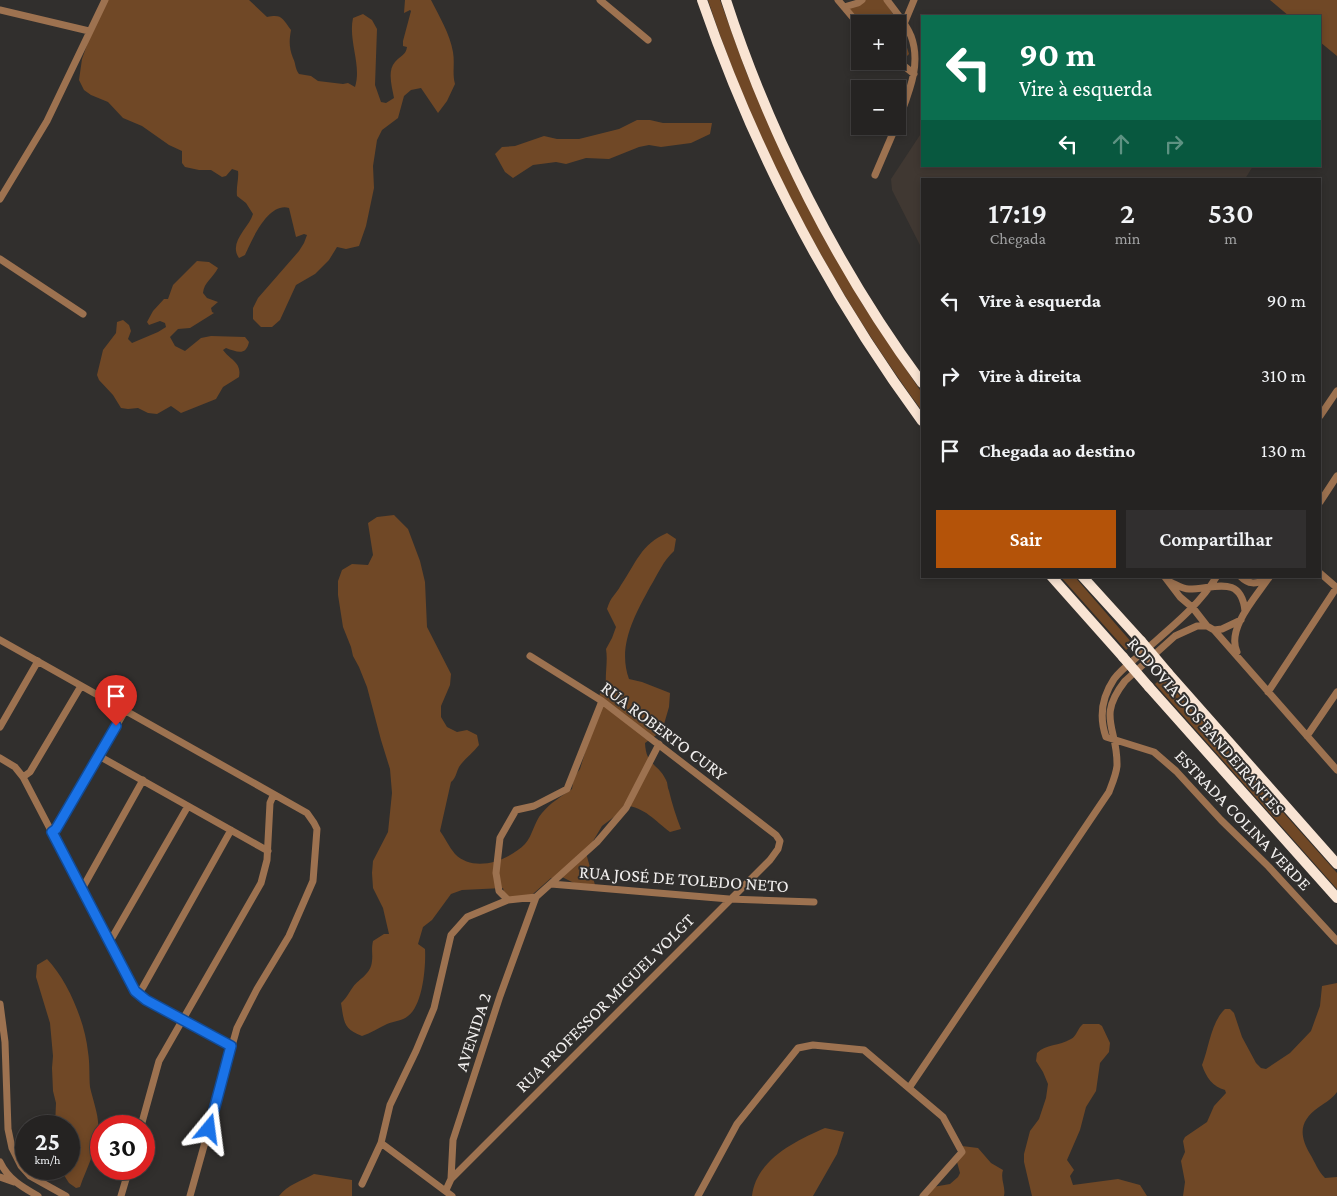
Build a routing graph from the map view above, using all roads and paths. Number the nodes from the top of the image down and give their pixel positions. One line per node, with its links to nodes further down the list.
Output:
1 (105, 0): 15 (street)
2 (600, 0): 16 (street)
3 (702, 0): 28 (highway)
4 (726, 0): 25 (highway)
5 (838, 0): 9 (street)
6 (862, 0): 9 (street)
7 (888, 0): 11 (street)
8 (914, 0): 13 (street)
9 (844, 8): 12 (street)
10 (0, 10): 15 (street)
11 (898, 15)
12 (851, 16)
13 (906, 19)
14 (906, 27): 18 (street)
15 (89, 31): 22 (street)
16 (648, 40)
17 (906, 68): 18 (street)
18 (914, 74): 19 (street)
19 (906, 98)
20 (892, 135): 21 (street)
21 (875, 176)
22 (0, 199)
23 (0, 260): 24 (street)
24 (83, 314)
25 (921, 382)
26 (1337, 391): 27 (street)
27 (1321, 415)
28 (921, 420)
29 (1337, 476): 30 (street)
30 (1321, 500)
31 (1321, 574): 39 (street)
32 (1053, 578): 72 (highway, RODOVIA DOS BANDEIRANTES, bridge)
33 (1084, 578): 68 (highway, RODOVIA DOS BANDEIRANTES, bridge)
34 (1216, 578): 38 (street)
35 (1242, 578): 36 (street)
36 (1269, 578): 41 (street)
37 (1166, 579): 38 (street); 40 (street)
38 (1211, 586): 40 (street); 41 (street)
39 (1337, 587): 49 (street)
40 (1193, 608): 43 (street); 55 (street)
41 (1245, 611): 42 (street)
42 (1241, 620): 43 (street); 46 (street)
43 (1211, 628): 46 (street); 55 (street)
44 (0, 640): 47 (street)
45 (530, 656): 51 (street, RUA ROBERTO CURY)
46 (1240, 659): 49 (street)
47 (38, 661): 48 (street); 53 (street)
48 (81, 686): 52 (street); 60 (street)
49 (1268, 692): 54 (street)
50 (1337, 692): 54 (street)
51 (602, 700): 56 (street, RUA ROBERTO CURY); 74 (street)
52 (125, 711): 57 (street); 62 (street)
53 (0, 727)
54 (1307, 736): 59 (street)
55 (1114, 741): 76 (street, ESTRADA COLINA VERDE); 82 (street)
56 (659, 744): 66 (street, RUA ROBERTO CURY); 69 (street)
57 (99, 756): 61 (street); 65 (street)
58 (0, 758): 60 (street)
59 (1337, 770)
60 (23, 777): 65 (street)
61 (143, 780): 63 (street); 70 (street)
62 (273, 796): 67 (street); 81 (street)
63 (188, 806): 64 (street); 77 (street)
64 (231, 830): 67 (street); 78 (street)
65 (52, 832): 70 (street)
66 (776, 835): 73 (street, RUA PROFESSOR MIGUEL VOLGT)
67 (268, 851): 80 (street)
68 (1337, 864)
69 (551, 884): 71 (street); 73 (street, RUA JOSÉ DE TOLEDO NETO)
70 (82, 889): 77 (street)
71 (536, 898): 74 (street); 87 (street, AVENIDA 2)
72 (1337, 898)
73 (729, 899): 75 (street, RUA JOSÉ DE TOLEDO NETO); 87 (street, RUA PROFESSOR MIGUEL VOLGT)
74 (508, 900): 84 (street)
75 (814, 902)
76 (1337, 941)
77 (109, 943): 78 (street)
78 (138, 994): 80 (street)
79 (0, 1004): 93 (street)
80 (182, 1020): 81 (street); 83 (street)
81 (231, 1046): 95 (street)
82 (909, 1088): 97 (street); 98 (street)
83 (144, 1115)
84 (381, 1143): 90 (street); 91 (street)
85 (0, 1162): 89 (street)
86 (0, 1177): 89 (street)
87 (451, 1179): 91 (street, RUA PROFESSOR MIGUEL VOLGT)
88 (126, 1180): 94 (street)
89 (15, 1182): 92 (street)
90 (362, 1184)
91 (446, 1190): 96 (street)
92 (38, 1196)
93 (66, 1196)
94 (121, 1196)
95 (190, 1196)
96 (452, 1196)
97 (698, 1196)
98 (923, 1196)

